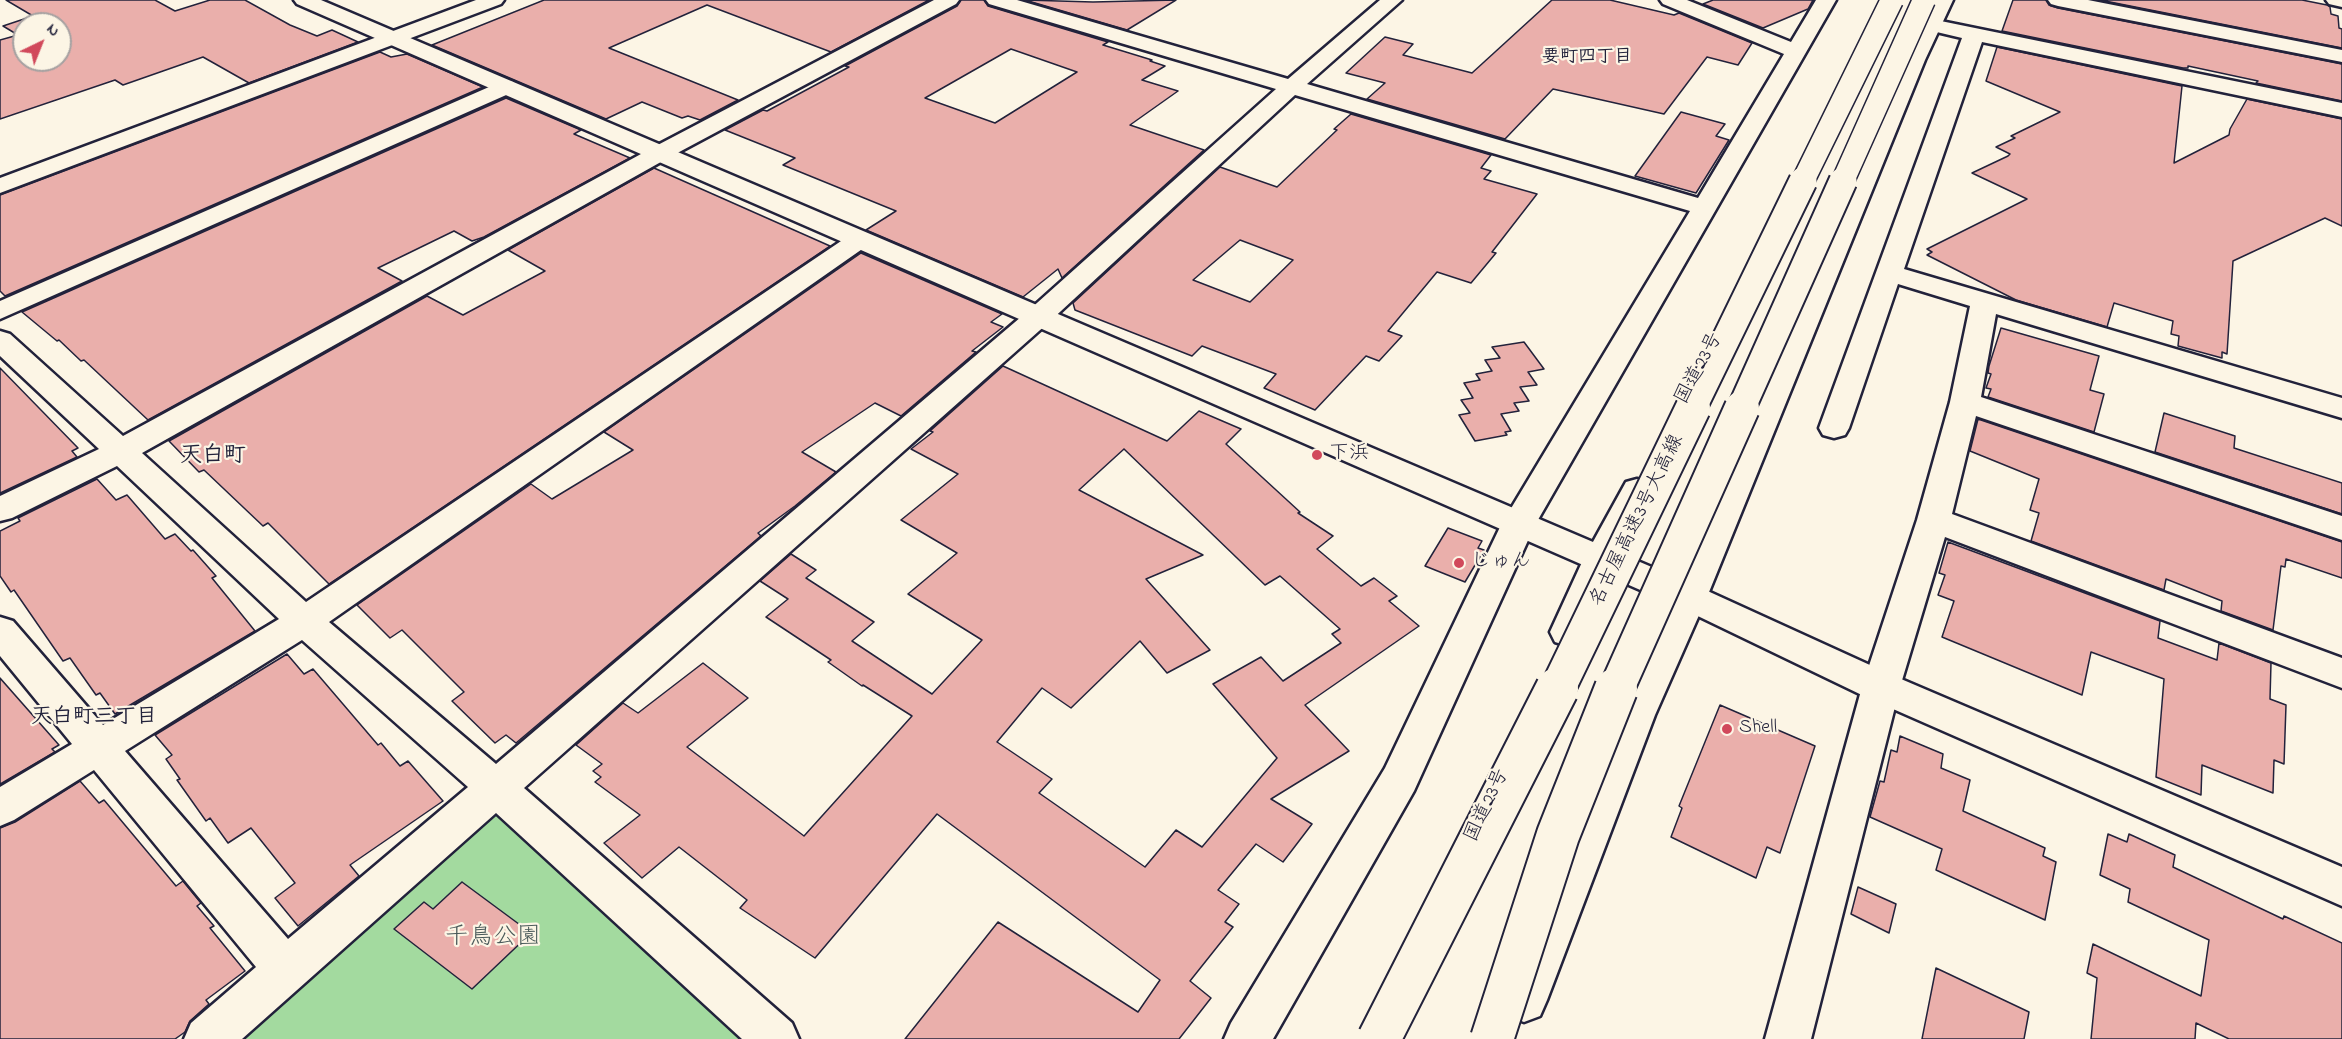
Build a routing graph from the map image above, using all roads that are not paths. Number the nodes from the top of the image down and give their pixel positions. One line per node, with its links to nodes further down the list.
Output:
1 (304, 0): 15 (main road)
2 (442, 0): 15 (main road)
3 (494, 0): 17 (main road)
4 (949, 0): 24 (main road)
5 (996, 0): 22 (main road)
6 (1392, 0): 22 (main road)
7 (1670, 0): 18 (main road)
8 (1826, 0): 18 (main road)
9 (1891, 0): 41 (main road, 国道23号); 55 (main road, 名古屋高速3号大高線, bridge)
10 (1943, 0): 14 (main road)
11 (2058, 0): 19 (main road)
12 (2336, 0): 13 (main road)
13 (2342, 1)
14 (1927, 13): 16 (main road); 42 (main road); 57 (main road, bridge)
15 (368, 27): 17 (main road); 20 (main road)
16 (1974, 34): 23 (main road); 28 (main road)
17 (394, 38): 21 (main road); 25 (main road)
18 (1797, 52): 26 (main road)
19 (2342, 56)
20 (212, 84)
21 (505, 87): 24 (main road); 30 (main road)
22 (1291, 87): 26 (main road); 31 (main road)
23 (2342, 110)
24 (660, 153): 27 (main road); 36 (main road)
25 (0, 186)
26 (1706, 207): 39 (main road)
27 (859, 240): 31 (main road); 43 (main road)
28 (1889, 273): 29 (main road); 35 (main road)
29 (1985, 302): 33 (main road); 34 (main road)
30 (0, 311)
31 (1038, 317): 39 (main road); 48 (main road)
32 (0, 340): 36 (main road)
33 (1965, 402): 38 (main road); 40 (main road)
34 (2342, 408)
35 (1834, 428)
36 (121, 451): 37 (main road); 43 (main road)
37 (0, 510)
38 (1934, 520): 45 (main road); 46 (main road)
39 (1518, 525): 41 (main road); 54 (main road)
40 (2342, 528)
41 (1600, 560): 42 (main road); 56 (main road, 国道23号)
42 (1689, 597): 46 (main road); 58 (main road)
43 (303, 621): 47 (main road); 48 (main road)
44 (0, 632): 47 (main road)
45 (2342, 673)
46 (1881, 687): 50 (main road); 59 (main road)
47 (98, 747): 49 (main road); 51 (main road)
48 (496, 788): 51 (main road); 53 (main road)
49 (0, 808)
50 (2342, 887)
51 (286, 970): 52 (main road)
52 (207, 1039)
53 (776, 1039)
54 (1247, 1039)
55 (1379, 1039)
56 (1392, 1039)
57 (1492, 1039)
58 (1508, 1039)
59 (1788, 1039)

